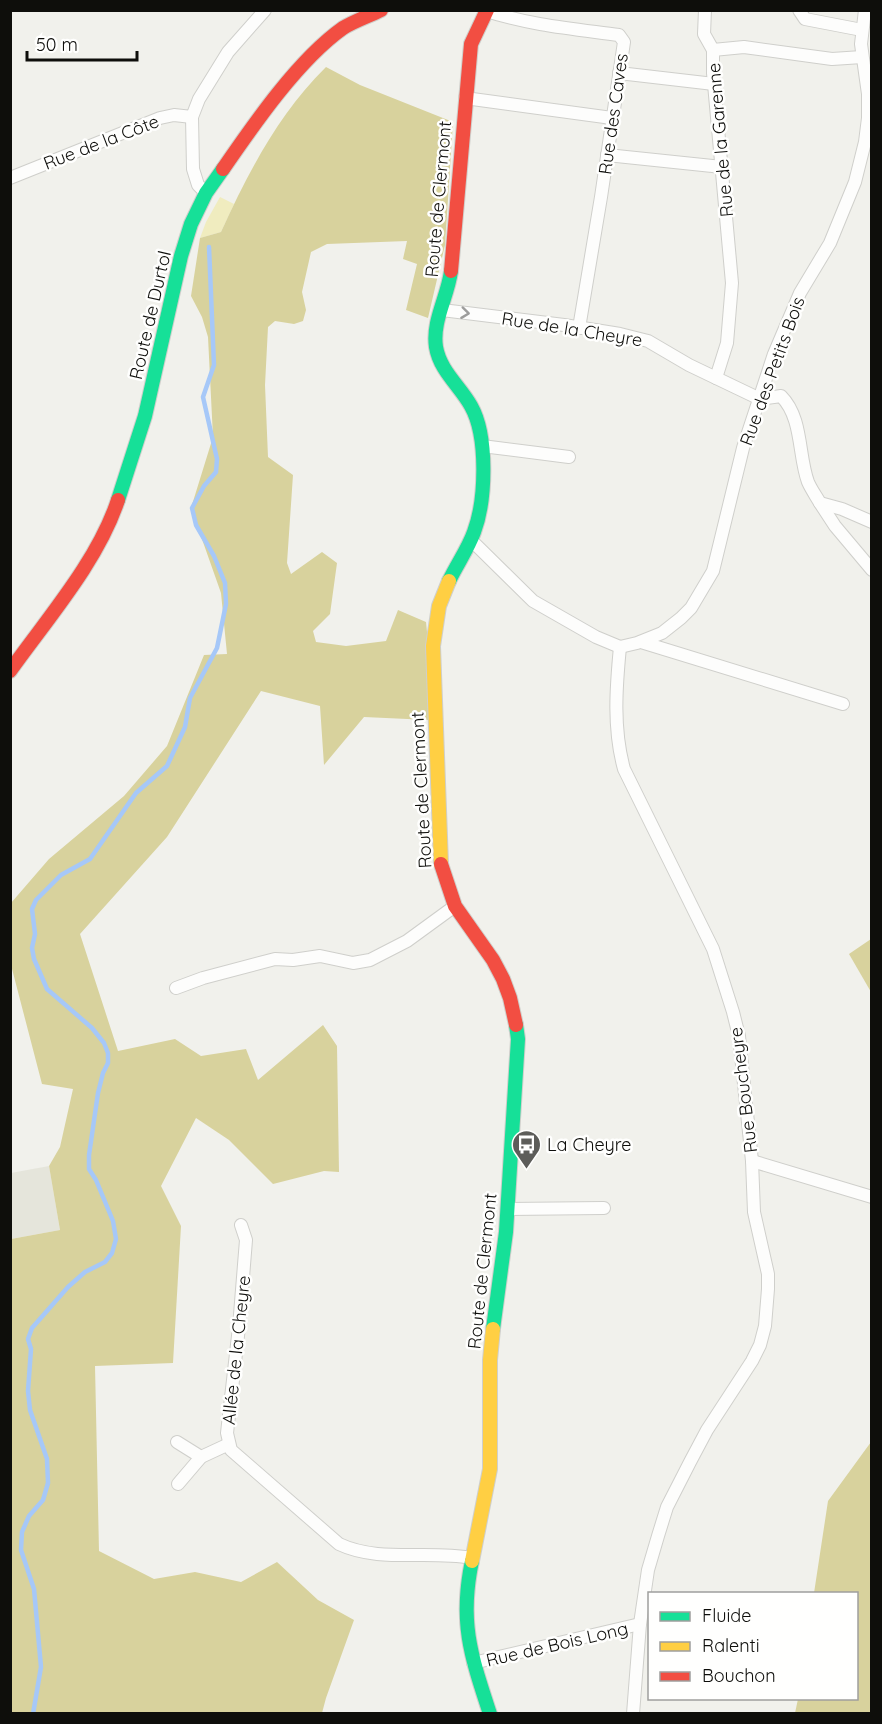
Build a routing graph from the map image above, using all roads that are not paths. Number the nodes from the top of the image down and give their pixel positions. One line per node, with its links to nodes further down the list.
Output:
1 (265, 10): 13 (street)
2 (381, 10): 18 (street, Route de Durtol)
3 (705, 10): 8 (street)
4 (799, 10): 7 (street)
5 (865, 10): 7 (street, Rue des Petits Bois)
6 (487, 11): 10 (street, Rue des Caves); 12 (street, Route de Clermont)
7 (862, 30): 9 (street, Rue des Petits Bois)
8 (713, 50): 9 (street, Rue de la Garenne); 11 (street, Rue de la Garenne)
9 (862, 57): 22 (street, Rue des Petits Bois)
10 (619, 73): 11 (street); 14 (street, Rue des Caves)
11 (714, 84): 16 (street, Rue de la Garenne)
12 (465, 98): 14 (street); 19 (street, Route de Clermont)
13 (192, 117): 17 (street, Rue de la Côte); 18 (street)
14 (612, 118): 15 (street, Rue des Caves)
15 (607, 155): 16 (street); 20 (street, Rue des Caves)
16 (722, 167): 21 (street, Rue de la Garenne)
17 (10, 178)
18 (206, 193): 31 (street, Route de Durtol)
19 (442, 310): 20 (street, Rue de la Cheyre, one-way to 20); 23 (street, Route de Clermont)
20 (579, 328): 21 (street, Rue de la Cheyre)
21 (716, 378): 22 (street, Rue de la Cheyre)
22 (760, 399): 25 (street, Rue de la Cheyre); 29 (street, Rue des Petits Bois)
23 (482, 446): 24 (street); 27 (street, Route de Clermont)
24 (569, 457)
25 (820, 503): 26 (street); 28 (street)
26 (872, 522)
27 (471, 540): 30 (street); 33 (street, Route de Clermont)
28 (872, 570)
29 (641, 642): 30 (street, Rue des Petits Bois); 32 (street)
30 (620, 648): 35 (street, Rue Boucheyre)
31 (10, 670)
32 (843, 704)
33 (455, 906): 34 (street); 38 (street, Route de Clermont)
34 (176, 988)
35 (752, 1161): 36 (street); 45 (street, Rue Boucheyre)
36 (872, 1197)
37 (604, 1208): 38 (street)
38 (508, 1209): 44 (street, Route de Clermont)
39 (241, 1225): 41 (street, Allée de la Cheyre)
40 (177, 1442): 42 (street)
41 (229, 1444): 42 (street); 44 (street, Allée de la Cheyre)
42 (201, 1457): 43 (street)
43 (178, 1484)
44 (471, 1558): 46 (street, Route de Clermont)
45 (640, 1624): 46 (street, Rue de Bois Long); 48 (street, Rue Boucheyre)
46 (473, 1663): 47 (street, Route de Clermont)
47 (490, 1713)
48 (633, 1713)

